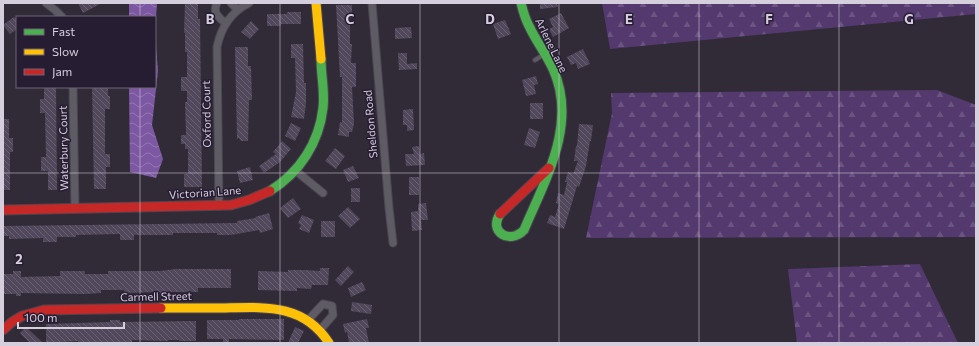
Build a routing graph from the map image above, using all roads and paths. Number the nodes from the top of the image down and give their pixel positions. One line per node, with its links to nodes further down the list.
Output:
1 (46, 3): 9 (street)
2 (217, 3): 10 (street)
3 (231, 3): 8 (street)
4 (249, 3): 8 (street, Oxford Court)
5 (316, 3): 16 (street, Victorian Lane)
6 (372, 3): 21 (street, Sheldon Road)
7 (521, 3): 12 (street, Arlene Lane)
8 (238, 10): 10 (street, Oxford Court)
9 (61, 16)
10 (226, 24): 18 (street, Oxford Court)
11 (553, 49): 12 (lane)
12 (544, 54): 13 (lane); 15 (street, Arlene Lane)
13 (535, 60)
14 (73, 88): 19 (street, Waterbury Court)
15 (549, 168): 15 (street, Arlene Lane)
16 (296, 171): 17 (street); 18 (street, Victorian Lane)
17 (323, 193)
18 (219, 206): 19 (street, Victorian Lane)
19 (76, 209): 20 (street, Victorian Lane)
20 (3, 210)
21 (393, 243)
22 (308, 320): 23 (street, Carmell Street); 24 (street, Carmell Street); 24 (street)
23 (4, 326)
24 (320, 330): 25 (street, Carmell Street)
25 (329, 343)

